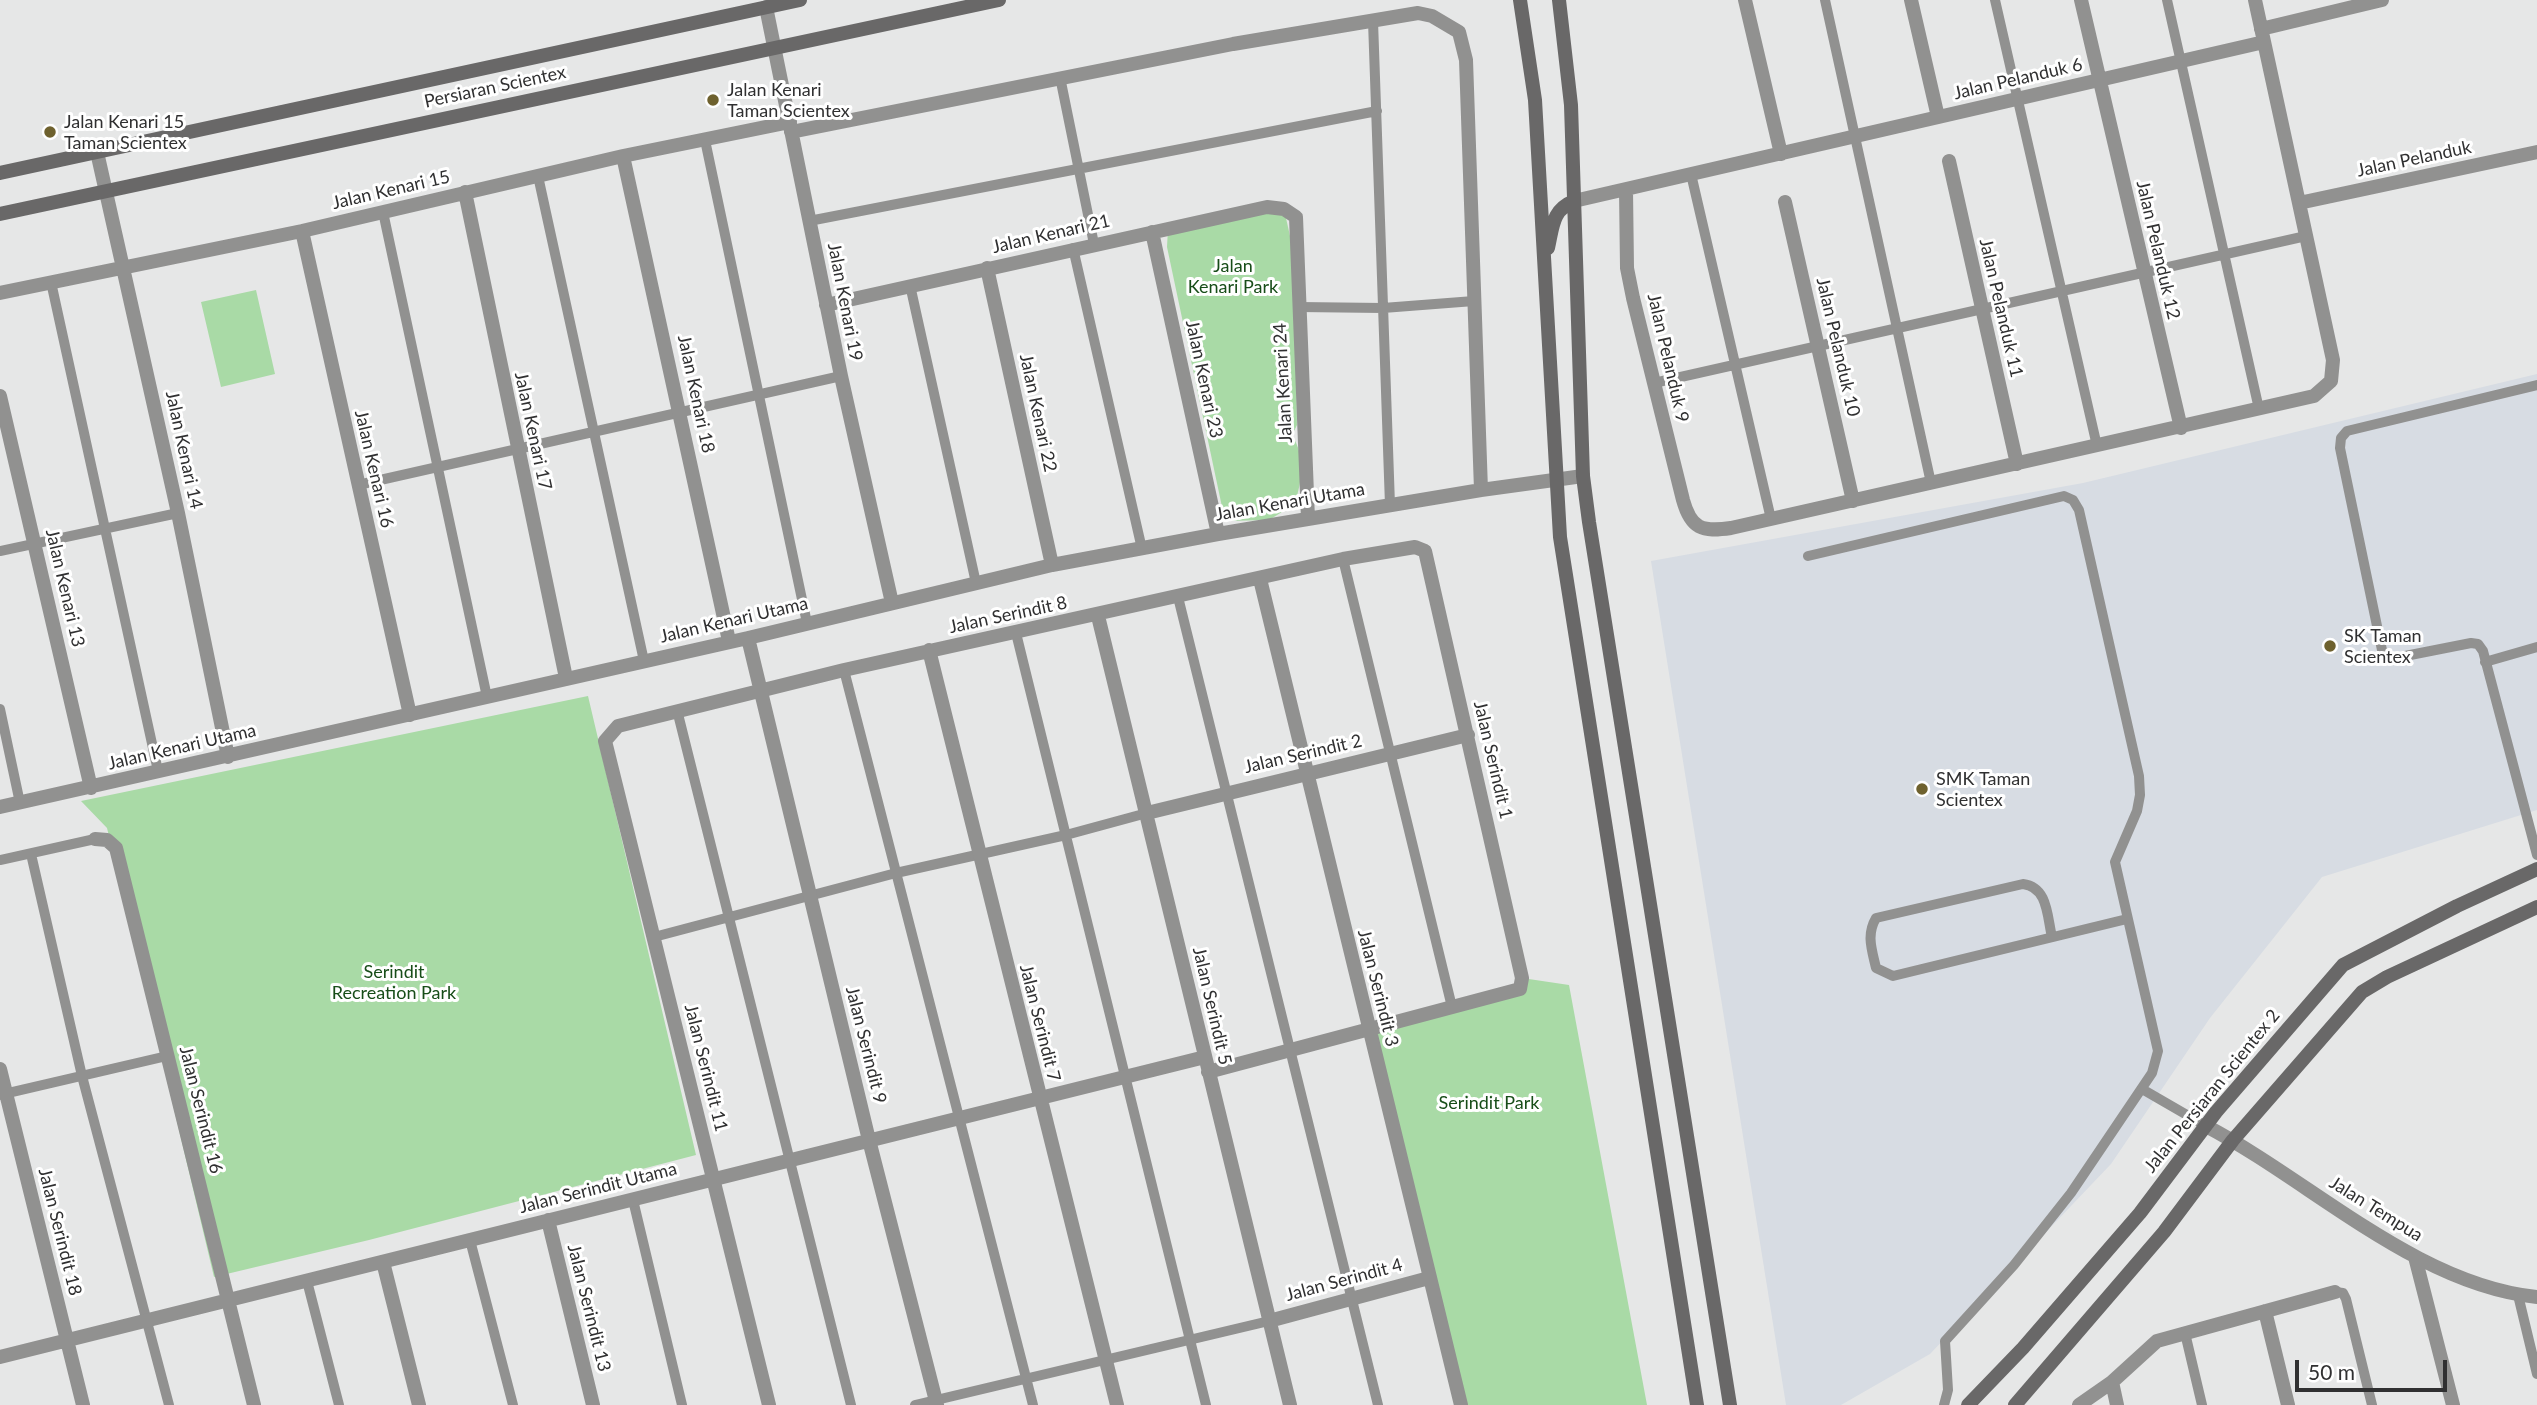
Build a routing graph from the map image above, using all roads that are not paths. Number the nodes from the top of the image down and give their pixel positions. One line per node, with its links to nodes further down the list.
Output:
1 (800, 0): 13 (street, Persiaran Scientex)
2 (999, 0): 16 (street, Persiaran Scientex)
3 (1520, 0): 51 (street)
4 (1559, 0): 38 (street)
5 (1745, 0): 28 (street)
6 (1825, 0): 24 (lane)
7 (1911, 0): 22 (street)
8 (1995, 0): 20 (lane)
9 (2081, 0): 19 (street, Jalan Pelanduk 12)
10 (2167, 0): 17 (lane)
11 (2255, 0): 15 (street)
12 (2382, 0): 15 (street, Jalan Pelanduk 6)
13 (766, 7): 16 (street, Jalan Kenari 19); 26 (street, Persiaran Scientex)
14 (1373, 21): 18 (street, Jalan Kenari 15); 21 (lane); 59 (street, Jalan Kenari 15)
15 (2262, 35): 17 (street, Jalan Pelanduk 6); 40 (street)
16 (775, 46): 23 (street, Jalan Kenari 19); 36 (street, Persiaran Scientex)
17 (2181, 61): 19 (street, Jalan Pelanduk 6); 50 (lane)
18 (1060, 77): 23 (street, Jalan Kenari 15); 31 (lane)
19 (2099, 80): 20 (street, Jalan Pelanduk 6); 54 (street, Jalan Pelanduk 12)
20 (2018, 99): 22 (street, Jalan Pelanduk 6); 57 (lane)
21 (1377, 111): 31 (lane); 62 (lane)
22 (1938, 117): 24 (street, Jalan Pelanduk 6)
23 (791, 127): 25 (street, Jalan Kenari 15); 44 (street, Jalan Kenari 19)
24 (1855, 136): 28 (street, Jalan Pelanduk 6); 64 (lane)
25 (705, 140): 29 (street, Jalan Kenari 15); 70 (lane)
26 (97, 152): 32 (street, Persiaran Scientex); 36 (street, Jalan Kenari 14)
27 (2537, 152): 40 (street, Jalan Pelanduk)
28 (1781, 154): 33 (street, Jalan Pelanduk 6)
29 (623, 156): 34 (street, Jalan Kenari 15); 73 (street, Jalan Kenari 18)
30 (1949, 160): 63 (street, Jalan Pelanduk 11)
31 (1080, 169): 44 (lane); 48 (lane)
32 (0, 173)
33 (1691, 174): 35 (street, Jalan Pelanduk 6); 66 (lane)
34 (538, 176): 37 (street, Jalan Kenari 15); 75 (lane)
35 (1626, 190): 38 (street, Jalan Pelanduk 6); 68 (street, Jalan Pelanduk 9)
36 (106, 191): 43 (street, Persiaran Scientex); 52 (street, Jalan Kenari 14)
37 (465, 192): 42 (street, Jalan Kenari 15); 77 (street, Jalan Kenari 17)
38 (1574, 201): 51 (street); 80 (street)
39 (1786, 202): 65 (street, Jalan Pelanduk 10)
40 (2299, 203): 47 (street)
41 (1284, 209): 46 (street, Jalan Kenari 21); 61 (street, Jalan Kenari 24)
42 (383, 212): 45 (street, Jalan Kenari 15); 79 (lane)
43 (0, 214)
44 (809, 221): 60 (street, Jalan Kenari 19)
45 (302, 231): 52 (street, Jalan Kenari 15); 83 (street, Jalan Kenari 16)
46 (1153, 232): 48 (street, Jalan Kenari 21); 91 (street, Jalan Kenari 23)
47 (2306, 236): 50 (lane); 72 (street)
48 (1094, 244): 49 (street, Jalan Kenari 21)
49 (1073, 248): 53 (street, Jalan Kenari 21); 93 (lane)
50 (2224, 254): 54 (lane); 72 (lane)
51 (1544, 262): 81 (street)
52 (125, 267): 55 (street, Jalan Kenari 15); 87 (street, Jalan Kenari 14)
53 (987, 268): 56 (street, Jalan Kenari 21); 98 (street, Jalan Kenari 22)
54 (2144, 272): 57 (lane); 74 (street, Jalan Pelanduk 12)
55 (51, 282): 58 (street, Jalan Kenari 15); 90 (lane)
56 (911, 285): 60 (street, Jalan Kenari 21); 100 (lane)
57 (2062, 291): 63 (lane); 76 (lane)
58 (0, 293)
59 (1474, 301): 62 (lane); 84 (street)
60 (826, 305): 67 (street, Jalan Kenari 19)
61 (1299, 307): 62 (lane); 88 (street, Jalan Kenari 24)
62 (1382, 308): 86 (lane)
63 (1982, 309): 64 (lane); 78 (street, Jalan Pelanduk 11)
64 (1897, 328): 65 (lane); 82 (lane)
65 (1818, 346): 66 (lane); 85 (street, Jalan Pelanduk 10)
66 (1735, 365): 68 (lane); 89 (lane)
67 (841, 376): 70 (lane); 102 (street, Jalan Kenari 19)
68 (1654, 383): 89 (street, Jalan Pelanduk 9)
69 (2537, 385): 111 (lane)
70 (758, 395): 73 (lane); 104 (lane)
71 (0, 396): 92 (street, Jalan Kenari 13)
72 (2259, 410): 74 (street)
73 (680, 411): 75 (lane); 107 (street, Jalan Kenari 18)
74 (2180, 428): 76 (street)
75 (594, 432): 77 (lane); 110 (lane)
76 (2097, 446): 78 (street)
77 (517, 451): 79 (lane); 113 (street, Jalan Kenari 17)
78 (2017, 464): 82 (street)
79 (437, 468): 83 (lane); 115 (lane)
80 (1583, 476): 81 (street, Jalan Kenari Utama); 204 (street)
81 (1555, 480): 84 (street, Jalan Kenari Utama); 203 (street)
82 (1931, 483): 85 (street)
83 (358, 485): 118 (street, Jalan Kenari 16)
84 (1481, 490): 86 (street, Jalan Kenari Utama)
85 (1853, 501): 89 (street)
86 (1390, 505): 88 (street, Jalan Kenari Utama)
87 (178, 513): 90 (lane); 122 (street, Jalan Kenari 14)
88 (1308, 519): 91 (street, Jalan Kenari Utama)
89 (1771, 519)
90 (106, 528): 92 (lane); 123 (lane)
91 (1218, 534): 93 (street, Jalan Kenari Utama)
92 (35, 543): 94 (lane); 125 (street, Jalan Kenari 13)
93 (1142, 549): 98 (street, Jalan Kenari Utama)
94 (0, 551)
95 (1425, 551): 97 (street, Jalan Serindit 8); 119 (street, Jalan Serindit 1)
96 (1808, 556): 141 (lane)
97 (1343, 559): 99 (street, Jalan Serindit 8); 121 (lane)
98 (1052, 565): 100 (street, Jalan Kenari Utama)
99 (1260, 579): 101 (street, Jalan Serindit 8); 124 (street, Jalan Serindit 3)
100 (976, 583): 102 (street, Jalan Kenari Utama)
101 (1178, 597): 103 (street, Jalan Serindit 8); 126 (lane)
102 (892, 603): 104 (street, Jalan Kenari Utama)
103 (1098, 616): 105 (street, Jalan Serindit 8); 129 (street, Jalan Serindit 5)
104 (807, 623): 106 (street, Jalan Kenari Utama)
105 (1016, 633): 109 (street, Jalan Serindit 8); 130 (lane)
106 (748, 638): 107 (street, Jalan Kenari Utama); 114 (street, Jalan Serindit 9)
107 (729, 641): 110 (street, Jalan Kenari Utama)
108 (2537, 647): 111 (lane)
109 (929, 650): 112 (street, Jalan Serindit 8); 133 (street, Jalan Serindit 7)
110 (644, 661): 113 (street, Jalan Kenari Utama)
111 (2485, 662): 134 (lane)
112 (844, 670): 114 (street, Jalan Serindit 8); 137 (lane)
113 (566, 678): 115 (street, Jalan Kenari Utama)
114 (761, 693): 117 (street, Jalan Serindit 8); 138 (street, Jalan Serindit 9)
115 (487, 697): 118 (street, Jalan Kenari Utama)
116 (0, 709): 127 (lane)
117 (678, 713): 120 (street, Jalan Serindit 8); 140 (lane)
118 (410, 715): 122 (street, Jalan Kenari Utama)
119 (1468, 735): 121 (street, Jalan Serindit 2); 144 (street, Jalan Serindit 1)
120 (606, 741): 142 (street, Jalan Serindit 11)
121 (1392, 754): 124 (street, Jalan Serindit 2); 145 (lane)
122 (228, 757): 123 (street, Jalan Kenari Utama)
123 (158, 771): 125 (street, Jalan Kenari Utama)
124 (1307, 773): 126 (street, Jalan Serindit 2); 146 (street, Jalan Serindit 3)
125 (91, 788): 127 (street, Jalan Kenari Utama)
126 (1226, 792): 129 (street, Jalan Serindit 2); 147 (lane)
127 (20, 803): 128 (street, Jalan Kenari Utama)
128 (0, 807)
129 (1147, 813): 130 (lane); 149 (street, Jalan Serindit 5)
130 (1066, 835): 133 (lane); 152 (lane)
131 (95, 839): 132 (lane); 148 (street, Jalan Serindit 16)
132 (31, 854): 135 (lane); 151 (lane)
133 (978, 854): 137 (lane); 155 (street, Jalan Serindit 7)
134 (2537, 855)
135 (0, 860)
136 (2537, 869): 157 (street, Jalan Persiaran Scientex 2)
137 (896, 873): 138 (lane); 156 (lane)
138 (809, 896): 140 (lane); 158 (street, Jalan Serindit 9)
139 (2537, 907): 159 (street)
140 (728, 917): 142 (lane); 160 (lane)
141 (2127, 919): 143 (lane); 153 (lane)
142 (654, 937): 161 (street, Jalan Serindit 11)
143 (2052, 937): 143 (lane)
144 (1522, 978): 145 (street, Jalan Serindit Utama)
145 (1452, 1007): 146 (street, Jalan Serindit Utama)
146 (1368, 1028): 147 (street, Jalan Serindit Utama); 167 (street, Jalan Serindit 3)
147 (1290, 1051): 149 (street, Jalan Serindit Utama); 172 (lane)
148 (167, 1056): 151 (lane); 173 (street, Jalan Serindit 16)
149 (1206, 1065): 152 (street, Jalan Serindit Utama); 176 (street, Jalan Serindit 5)
150 (0, 1069): 154 (street, Jalan Serindit 18)
151 (82, 1076): 154 (lane); 175 (lane)
152 (1125, 1077): 155 (street, Jalan Serindit Utama); 178 (lane)
153 (2142, 1089): 157 (lane); 205 (lane)
154 (3, 1095): 179 (street, Jalan Serindit 18)
155 (1039, 1098): 156 (street, Jalan Serindit Utama); 181 (street, Jalan Serindit 7)
156 (960, 1118): 158 (street, Jalan Serindit Utama); 183 (lane)
157 (2206, 1126): 159 (street, Jalan Tempua); 206 (street, Jalan Persiaran Scientex 2)
158 (869, 1140): 160 (street, Jalan Serindit Utama); 185 (street, Jalan Serindit 9)
159 (2233, 1140): 165 (street, Jalan Tempua); 207 (street)
160 (791, 1160): 161 (street, Jalan Serindit Utama); 195 (lane)
161 (713, 1180): 162 (street, Jalan Serindit Utama); 194 (street, Jalan Serindit 11)
162 (633, 1200): 163 (street, Jalan Serindit Utama); 193 (lane)
163 (548, 1220): 164 (street, Jalan Serindit Utama); 192 (street, Jalan Serindit 13)
164 (470, 1240): 166 (street, Jalan Serindit Utama); 191 (lane)
165 (2416, 1257): 170 (street, Jalan Tempua); 213 (street)
166 (383, 1262): 168 (street, Jalan Serindit Utama); 190 (street)
167 (1429, 1278): 172 (street, Jalan Serindit 4); 202 (street, Jalan Serindit 3)
168 (307, 1281): 173 (street, Jalan Serindit Utama); 189 (lane)
169 (2335, 1292): 174 (street); 212 (lane)
170 (2518, 1296): 171 (street, Jalan Tempua); 182 (lane)
171 (2537, 1297)
172 (1351, 1298): 176 (street, Jalan Serindit 4); 201 (lane)
173 (228, 1300): 175 (street, Jalan Serindit Utama); 188 (street, Jalan Serindit 16)
174 (2265, 1311): 177 (street); 211 (street)
175 (148, 1321): 179 (street, Jalan Serindit Utama); 187 (lane)
176 (1269, 1321): 178 (lane); 200 (street, Jalan Serindit 5)
177 (2185, 1333): 184 (street); 210 (lane)
178 (1190, 1339): 181 (lane); 199 (lane)
179 (67, 1341): 180 (street, Jalan Serindit Utama); 186 (street, Jalan Serindit 18)
180 (0, 1357)
181 (1105, 1359): 183 (lane); 198 (street, Jalan Serindit 7)
182 (2537, 1374)
183 (1026, 1378): 185 (lane); 197 (lane)
184 (2112, 1382): 208 (street); 209 (street)
185 (937, 1402): 196 (lane)
186 (83, 1405)
187 (169, 1405)
188 (254, 1405)
189 (339, 1405)
190 (419, 1405)
191 (513, 1405)
192 (593, 1405)
193 (682, 1405)
194 (769, 1405)
195 (851, 1405)
196 (915, 1405)
197 (1033, 1405)
198 (1117, 1405)
199 (1206, 1405)
200 (1290, 1405)
201 (1378, 1405)
202 (1461, 1405)
203 (1697, 1405)
204 (1730, 1405)
205 (1944, 1405)
206 (1968, 1405)
207 (2015, 1405)
208 (2079, 1405)
209 (2117, 1405)
210 (2202, 1405)
211 (2288, 1405)
212 (2372, 1405)
213 (2454, 1405)

